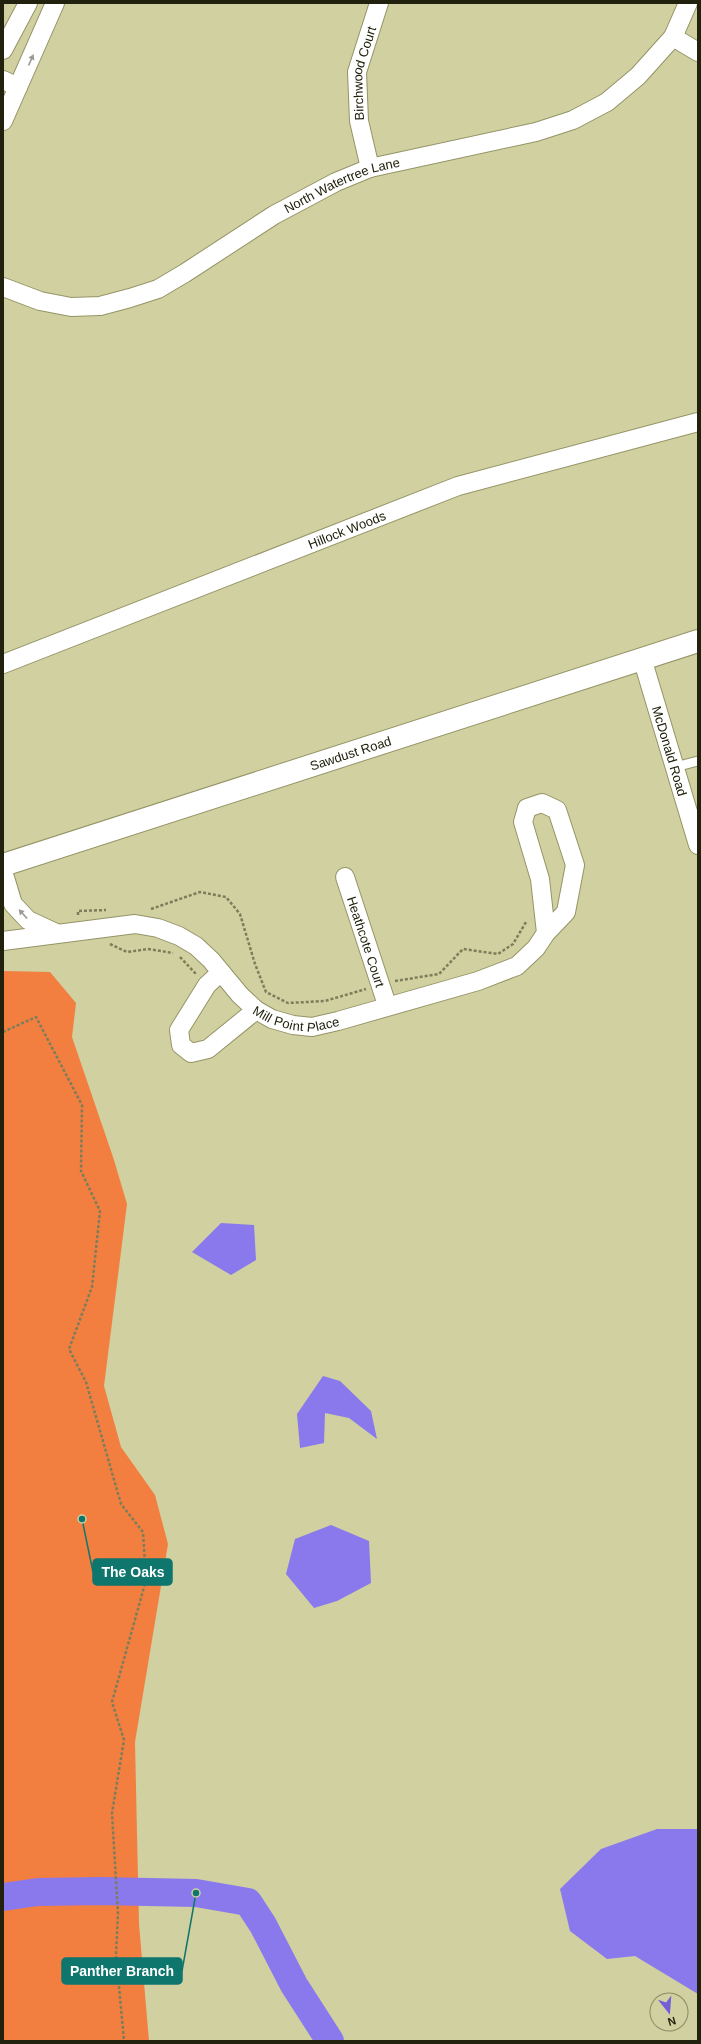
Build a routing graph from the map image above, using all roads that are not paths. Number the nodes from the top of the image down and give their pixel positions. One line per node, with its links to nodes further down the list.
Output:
1 (28, 3): 6 (street)
2 (55, 3): 8 (street, one-way to 2)
3 (379, 3): 10 (street, Birchwood Court)
4 (688, 3): 5 (street, North Watertree Lane)
5 (673, 38): 7 (street); 10 (street, North Watertree Lane)
6 (3, 50)
7 (698, 52)
8 (11, 84): 9 (street)
9 (3, 121)
10 (370, 168): 11 (street, North Watertree Lane)
11 (3, 286)
12 (698, 422): 15 (street, Hillock Woods)
13 (698, 641): 14 (street, Sawdust Road)
14 (642, 658): 17 (street, McDonald Road); 19 (street, Sawdust Road)
15 (3, 664)
16 (698, 760): 17 (lane)
17 (675, 768): 18 (street, McDonald Road)
18 (698, 845)
19 (3, 865)
20 (3, 871): 23 (street, one-way to 20)
21 (345, 877): 26 (street, Heathcote Court)
22 (546, 933): 22 (street, Mill Point Place); 26 (street, Mill Point Place)
23 (56, 934): 24 (street, Mill Point Place); 25 (street, Mill Point Place)
24 (3, 941)
25 (221, 972): 27 (street, Mill Point Place); 27 (street)
26 (387, 1006): 27 (street, Mill Point Place)
27 (256, 1010)

